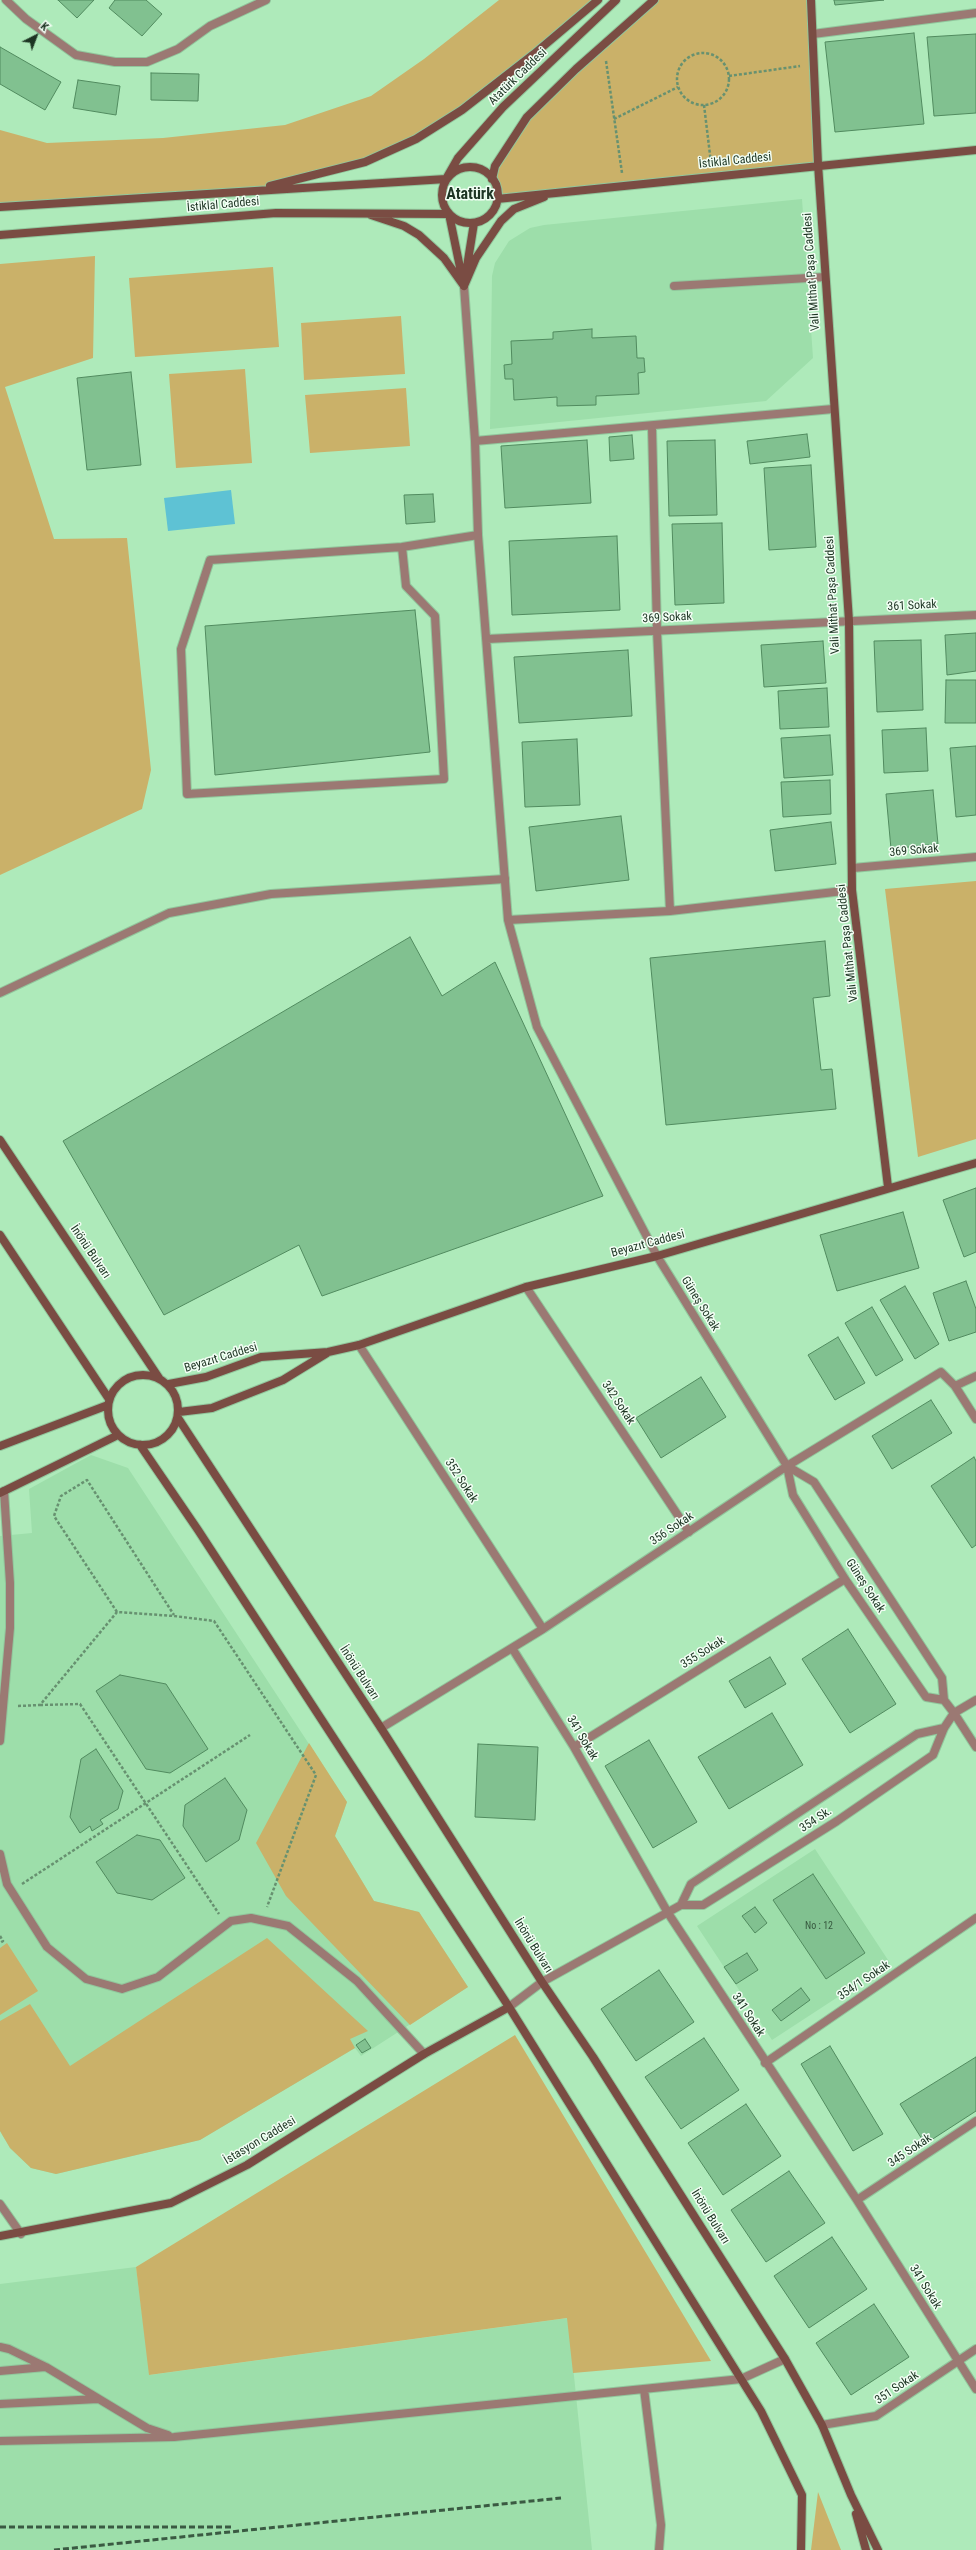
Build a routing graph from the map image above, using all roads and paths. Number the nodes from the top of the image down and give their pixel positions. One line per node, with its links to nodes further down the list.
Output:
1 (6, 0): 2 (street)
2 (266, 0)
3 (598, 0): 21 (street)
4 (616, 0): 18 (street, Atatürk Caddesi)
5 (654, 0): 9 (street)
6 (811, 0): 8 (street, Vali Mithat Paşa Caddesi)
7 (976, 13): 8 (street)
8 (813, 34): 10 (street, Vali Mithat Paşa Caddesi)
9 (603, 45): 14 (path); 19 (street)
10 (814, 64): 11 (path); 16 (street, Vali Mithat Paşa Caddesi)
11 (730, 76): 12 (path); 13 (path)
12 (678, 87): 13 (path); 14 (path)
13 (704, 106): 17 (path)
14 (614, 119): 20 (path)
15 (976, 150): 16 (street, İstiklal Caddesi)
16 (818, 164): 17 (street, İstiklal Caddesi); 29 (street, Vali Mithat Paşa Caddesi)
17 (713, 175): 20 (street, İstiklal Caddesi)
18 (446, 179): 19 (street); 21 (street, İstiklal Caddesi); 26 (street)
19 (492, 179): 23 (street)
20 (623, 184): 22 (street, İstiklal Caddesi)
21 (243, 191): 24 (street, İstiklal Caddesi)
22 (561, 191): 23 (street, İstiklal Caddesi); 30 (street)
23 (497, 199): 27 (street)
24 (0, 207)
25 (363, 213): 26 (street, İstiklal Caddesi); 28 (street, İstiklal Caddesi); 30 (street)
26 (449, 214): 27 (street, İstiklal Caddesi); 30 (street)
27 (474, 222): 30 (street)
28 (0, 235)
29 (825, 277): 31 (street); 32 (street, Vali Mithat Paşa Caddesi)
30 (464, 286): 34 (street, Güneş Sokak)
31 (674, 286)
32 (833, 409): 33 (street); 38 (street, Vali Mithat Paşa Caddesi)
33 (652, 427): 34 (street); 39 (street)
34 (475, 441): 35 (street, Güneş Sokak)
35 (478, 535): 36 (street); 40 (street, Güneş Sokak)
36 (402, 547): 36 (street)
37 (976, 615): 38 (street, 361 Sokak)
38 (848, 621): 39 (street, 369 Sokak); 42 (street, Vali Mithat Paşa Caddesi)
39 (658, 630): 40 (street, 369 Sokak); 45 (street)
40 (487, 639): 43 (street, Güneş Sokak)
41 (976, 857): 42 (street, 369 Sokak)
42 (853, 868): 44 (street, Vali Mithat Paşa Caddesi)
43 (505, 879): 46 (street, Güneş Sokak); 47 (street)
44 (852, 890): 45 (street); 50 (street, Vali Mithat Paşa Caddesi)
45 (670, 911): 46 (street)
46 (508, 920): 52 (street, Güneş Sokak)
47 (0, 993)
48 (0, 1140): 57 (street, İnönü Bulvarı)
49 (976, 1163): 50 (street, Beyazıt Caddesi)
50 (888, 1187): 52 (street, Beyazıt Caddesi)
51 (0, 1235): 60 (street)
52 (657, 1256): 53 (street, Beyazıt Caddesi); 66 (street, Güneş Sokak)
53 (526, 1287): 54 (street, Beyazıt Caddesi); 68 (street, 342 Sokak)
54 (359, 1345): 55 (street, Beyazıt Caddesi); 72 (street, 352 Sokak)
55 (328, 1352): 58 (street, Beyazıt Caddesi); 61 (street, Beyazıt Caddesi)
56 (976, 1376): 59 (street)
57 (159, 1378): 58 (street); 60 (street)
58 (169, 1384): 61 (street)
59 (955, 1386): 62 (street); 66 (street, 356 Sokak)
60 (109, 1402): 63 (street); 65 (street)
61 (179, 1415): 64 (street); 79 (street, İnönü Bulvarı)
62 (976, 1419)
63 (118, 1435): 64 (street); 67 (street)
64 (140, 1445): 96 (street)
65 (0, 1446)
66 (786, 1466): 68 (street, 356 Sokak); 69 (street, Güneş Sokak); 74 (street, Güneş Sokak)
67 (2, 1492): 77 (street)
68 (689, 1532): 72 (street, 356 Sokak)
69 (846, 1578): 74 (street, Güneş Sokak); 83 (street, 355 Sokak)
70 (117, 1612): 71 (path); 71 (path); 76 (path)
71 (174, 1616): 91 (path)
72 (543, 1629): 73 (street, 356 Sokak)
73 (512, 1648): 79 (street, 356 Sokak); 83 (street, 341 Sokak)
74 (944, 1700): 78 (street)
75 (976, 1700): 78 (street, 354 Sk.)
76 (40, 1705): 77 (path); 85 (path)
77 (3, 1707): 82 (street)
78 (954, 1713): 80 (street, 354 Sk.); 84 (street)
79 (381, 1728): 95 (street, İnönü Bulvarı)
80 (944, 1728): 88 (street, 354 Sk.); 88 (street, 354 Sk.)
81 (250, 1735): 85 (path)
82 (0, 1740)
83 (574, 1747): 89 (street, 341 Sokak)
84 (976, 1747)
85 (145, 1803): 87 (path); 92 (path)
86 (0, 1854): 87 (street)
87 (11, 1891): 92 (street)
88 (681, 1905): 89 (street)
89 (668, 1913): 95 (street); 98 (street, 341 Sokak)
90 (976, 1918): 98 (street, 354/1 Sokak)
91 (262, 1920): 92 (street); 97 (street)
92 (226, 1925)
93 (0, 1936): 94 (path)
94 (0, 1943)
95 (542, 1982): 96 (street); 106 (street, İnönü Bulvarı)
96 (509, 2007): 97 (street, İstasyon Caddesi); 110 (street)
97 (424, 2054): 102 (street, İstasyon Caddesi)
98 (765, 2063): 100 (street, 341 Sokak)
99 (976, 2121): 100 (street, 345 Sokak)
100 (857, 2200): 107 (street, 341 Sokak)
101 (0, 2204): 102 (street)
102 (21, 2234): 103 (street, İstasyon Caddesi)
103 (0, 2236)
104 (0, 2347): 108 (street)
105 (976, 2350): 107 (street, 351 Sokak)
106 (785, 2359): 110 (street); 115 (street, İnönü Bulvarı)
107 (958, 2362): 112 (street, 341 Sokak); 115 (street, 351 Sokak)
108 (46, 2367): 109 (street); 113 (street)
109 (0, 2371)
110 (741, 2379): 111 (street); 120 (street)
111 (644, 2389): 116 (street); 119 (street)
112 (976, 2389)
113 (98, 2399): 114 (street); 116 (street)
114 (0, 2404)
115 (822, 2425): 118 (street, İnönü Bulvarı)
116 (174, 2437): 117 (street)
117 (0, 2441)
118 (851, 2495): 121 (street); 122 (street)
119 (659, 2550)
120 (801, 2550)
121 (866, 2550)
122 (878, 2550)

